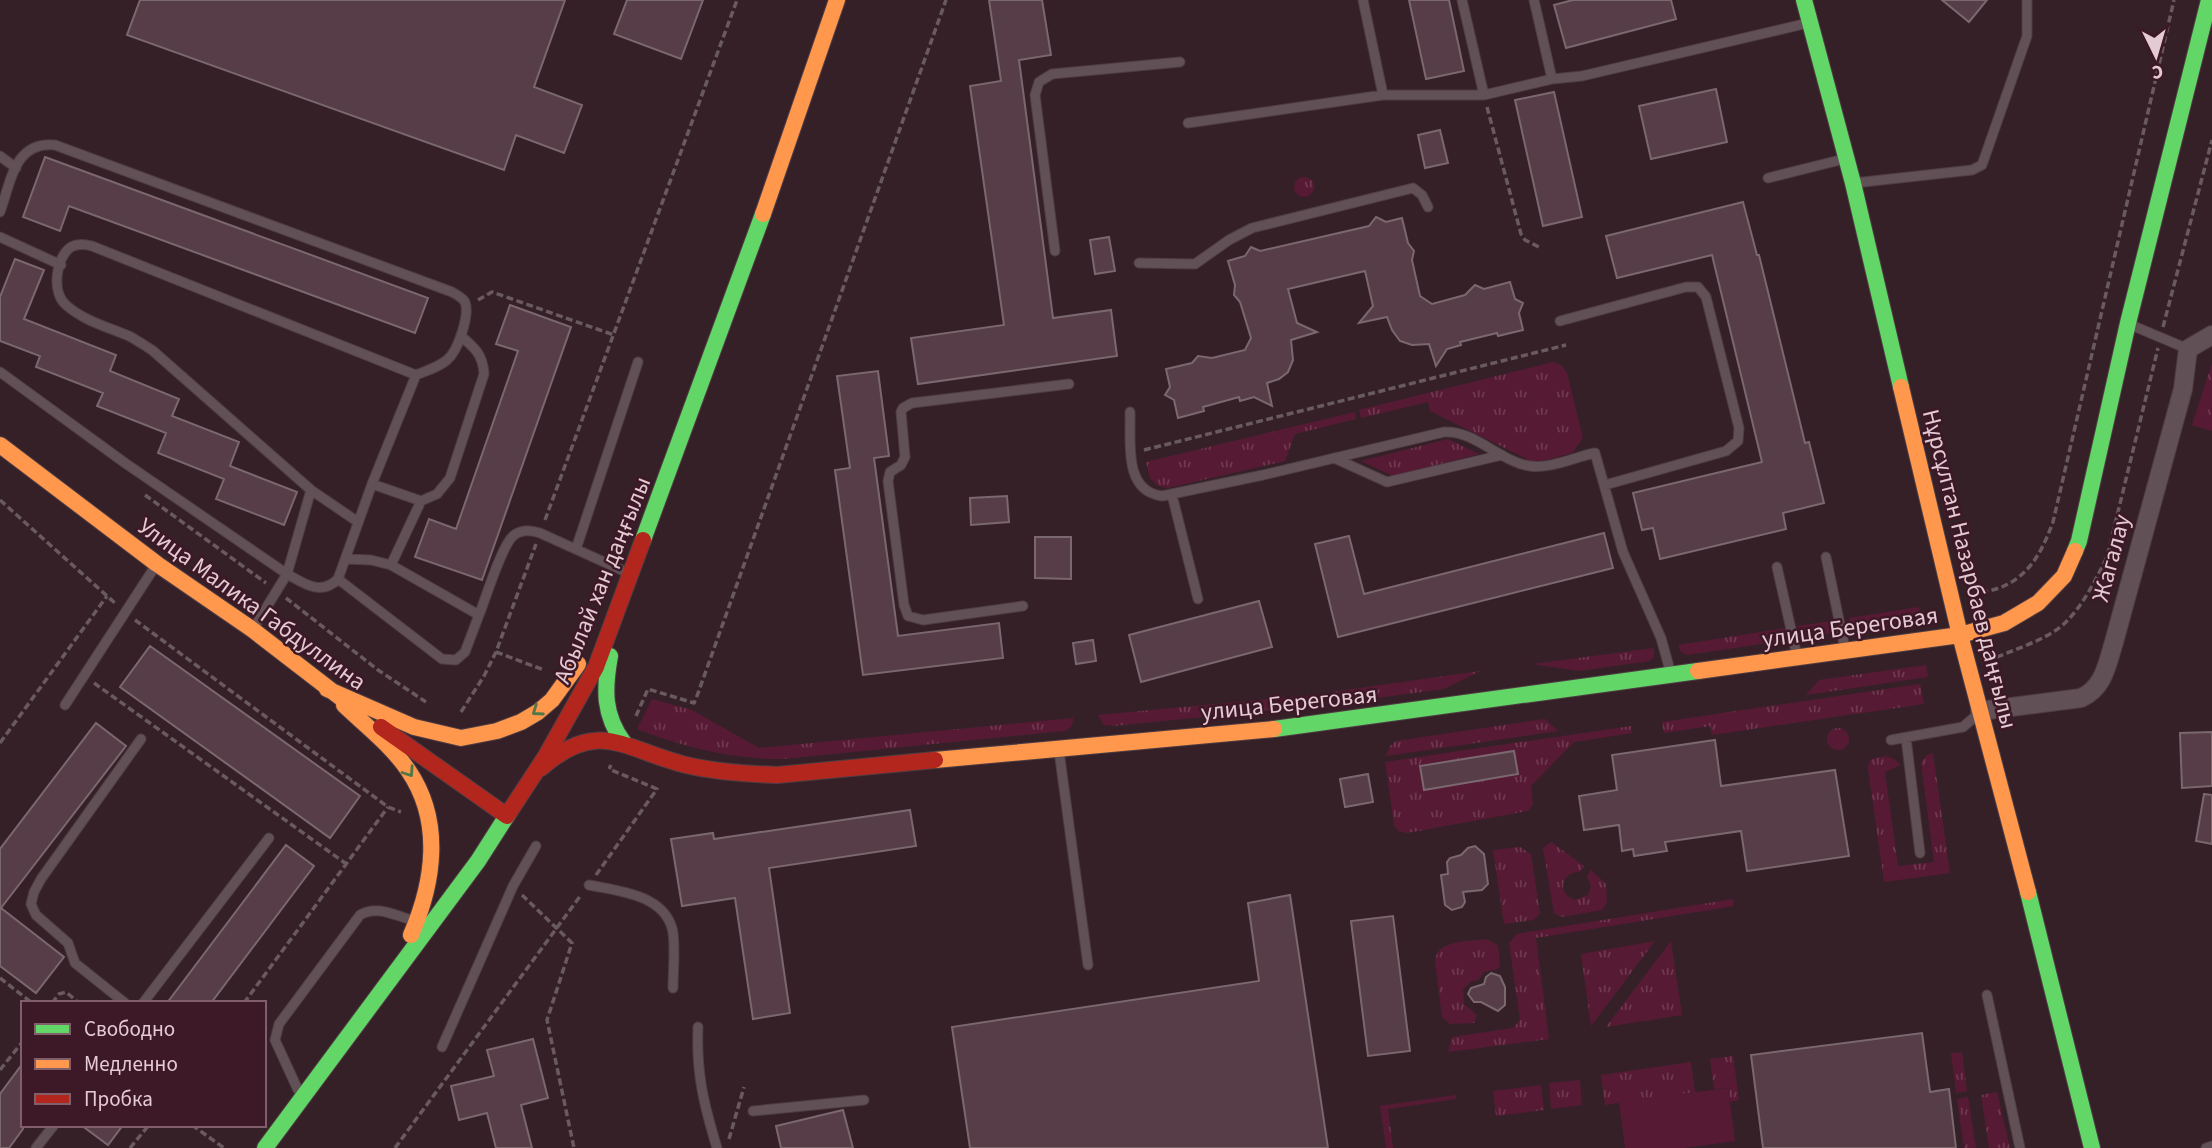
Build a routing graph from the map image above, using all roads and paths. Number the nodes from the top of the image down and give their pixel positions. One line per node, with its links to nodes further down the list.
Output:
1 (737, 0): 32 (path)
2 (837, 0): 62 (main road, Абылай хан даңғылы)
3 (946, 0): 86 (path)
4 (1363, 0): 14 (lane)
5 (1462, 0): 15 (lane)
6 (1534, 0): 13 (lane)
7 (1804, 0): 11 (main road, Нұрсұлтан Назарбаев даңғылы)
8 (2027, 0): 21 (lane)
9 (2174, 0): 68 (path)
10 (2209, 0): 31 (main road, улица Береговая)
11 (1810, 22): 13 (lane); 18 (main road, Нұрсұлтан Назарбаев даңғылы)
12 (1180, 62): 26 (lane)
13 (1552, 79): 15 (lane)
14 (1383, 95): 15 (lane); 16 (lane)
15 (1484, 95): 25 (path)
16 (1188, 123)
17 (0, 156): 19 (lane)
18 (1846, 159): 20 (lane); 21 (main road, Нұрсұлтан Назарбаев даңғылы)
19 (16, 168): 23 (lane); 29 (lane)
20 (1768, 178)
21 (1853, 183): 68 (main road, Нұрсұлтан Назарбаев даңғылы)
22 (1427, 207): 27 (lane)
23 (0, 212)
24 (0, 237): 28 (lane)
25 (1541, 248)
26 (1055, 251)
27 (1139, 263)
28 (61, 265): 39 (lane); 49 (lane)
29 (466, 306): 32 (path); 34 (lane)
30 (1560, 321): 47 (lane)
31 (2128, 323): 36 (lane); 73 (main road, улица Береговая)
32 (614, 335): 54 (path)
33 (2212, 335): 36 (street)
34 (461, 336): 39 (lane); 52 (lane)
35 (1566, 345): 43 (path)
36 (2188, 349): 84 (street, Жагалау)
37 (638, 362): 55 (lane)
38 (0, 372): 61 (lane)
39 (416, 375): 46 (lane)
40 (1069, 384): 69 (lane)
41 (1130, 412): 43 (lane)
42 (0, 445): 58 (main road, Улица Малика Габдуллина)
43 (1132, 454): 50 (lane)
44 (1502, 455): 45 (lane); 45 (lane); 47 (lane)
45 (1334, 458): 50 (lane)
46 (372, 484): 52 (lane); 53 (lane)
47 (1605, 485): 79 (lane)
48 (136, 489): 64 (path)
49 (312, 490): 53 (lane); 61 (lane)
50 (1172, 495): 67 (lane)
51 (0, 500): 65 (path)
52 (421, 501): 59 (lane)
53 (358, 522): 57 (lane)
54 (540, 533): 55 (lane); 71 (lane); 75 (path)
55 (576, 549): 62 (lane)
56 (1826, 556): 74 (lane)
57 (346, 559): 59 (lane); 63 (lane)
58 (157, 564): 70 (lane); 72 (main road, Улица Малика Габдуллина)
59 (391, 565): 71 (lane)
60 (1777, 567): 76 (lane)
61 (287, 574): 63 (lane); 64 (lane)
62 (631, 575): 66 (main road, Абылай хан даңғылы)
63 (338, 579): 71 (lane)
64 (277, 591): 72 (lane); 82 (path)
65 (107, 596): 70 (path); 91 (path)
66 (622, 599): 87 (main road, one-way to 87); 92 (main road); 95 (main road, Абылай хан даңғылы)
67 (1198, 599)
68 (1952, 600): 73 (main road, Нұрсұлтан Назарбаев даңғылы)
69 (1023, 606)
70 (125, 612): 78 (lane); 96 (path)
71 (479, 615)
72 (253, 630): 80 (main road, Улица Малика Габдуллина)
73 (1960, 635): 74 (main road, улица Береговая); 84 (main road, Нұрсұлтан Назарбаев даңғылы)
74 (1846, 650): 76 (main road, улица Береговая)
75 (496, 652): 77 (path); 83 (path)
76 (1797, 657): 79 (main road, улица Береговая)
77 (551, 673)
78 (84, 676): 81 (lane); 102 (path)
79 (1672, 676): 93 (main road, улица Береговая)
80 (327, 689): 87 (main road); 97 (main road, Улица Малика Габдуллина); 98 (main road, one-way to 98)
81 (65, 705)
82 (434, 708)
83 (461, 709): 85 (path); 87 (path)
84 (1980, 711): 88 (lane); 138 (main road, Нұрсұлтан Назарбаев даңғылы)
85 (454, 712)
86 (635, 719)
87 (461, 738)
88 (1906, 738): 90 (lane); 101 (lane)
89 (141, 739): 114 (lane)
90 (1891, 740)
91 (0, 743)
92 (624, 743): 93 (main road, улица Береговая); 95 (main road, улица Береговая)
93 (1058, 749): 107 (lane)
94 (611, 765): 103 (path)
95 (534, 775): 97 (main road, Абылай хан даңғылы)
96 (387, 807): 98 (path); 102 (path)
97 (507, 816): 105 (main road, Абылай хан даңғылы)
98 (431, 823): 105 (main road)
99 (269, 838): 115 (lane)
100 (536, 846): 104 (lane)
101 (1920, 853)
102 (345, 863): 116 (path)
103 (589, 885): 106 (path); 109 (lane)
104 (513, 886): 106 (path); 119 (lane)
105 (423, 924): 122 (main road, Абылай хан даңғылы); 122 (lane)
106 (555, 928): 133 (path); 134 (path)
107 (1088, 965)
108 (0, 978): 111 (path)
109 (673, 988)
110 (1987, 995): 137 (lane)
111 (29, 1001)
112 (53, 1001): 113 (path)
113 (77, 1001)
114 (122, 1001)
115 (145, 1001)
116 (245, 1001)
117 (698, 1027): 135 (lane)
118 (21, 1044): 120 (path)
119 (442, 1047)
120 (0, 1070)
121 (744, 1087): 136 (path)
122 (302, 1098): 132 (main road, Абылай хан даңғылы)
123 (864, 1100): 124 (lane)
124 (752, 1111)
125 (52, 1127): 129 (lane)
126 (147, 1127): 130 (path)
127 (195, 1127): 131 (path)
128 (2212, 1146): 139 (lane)
129 (36, 1148)
130 (130, 1148)
131 (224, 1148)
132 (265, 1148)
133 (395, 1148)
134 (574, 1148)
135 (716, 1148)
136 (725, 1148)
137 (2020, 1148)
138 (2092, 1148)
139 (2206, 1148)

